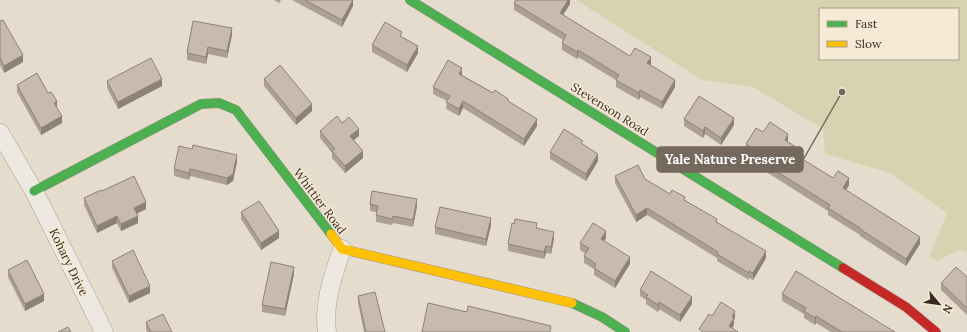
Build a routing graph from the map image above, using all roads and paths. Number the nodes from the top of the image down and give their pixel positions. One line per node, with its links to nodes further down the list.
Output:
1 (410, 0): 8 (street, Stevenson Road)
2 (0, 133): 3 (street, Kohary Drive)
3 (34, 191): 4 (street, Whittier Road); 5 (street, Kohary Drive)
4 (342, 249): 6 (street); 7 (street, Whittier Road)
5 (104, 332)
6 (327, 332)
7 (625, 332)
8 (936, 332)

